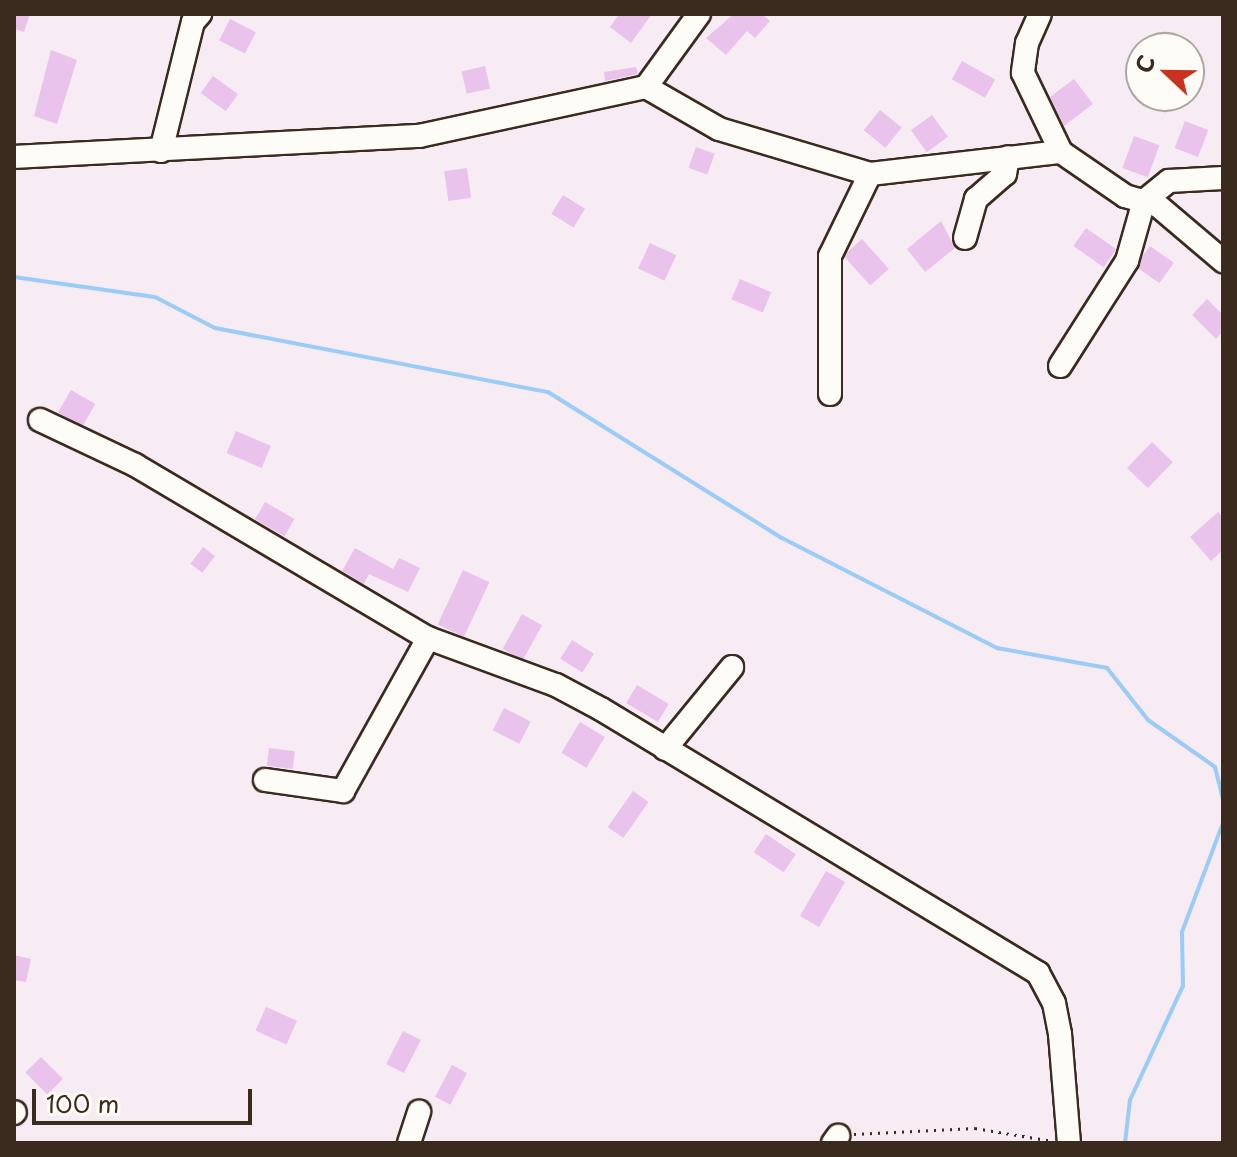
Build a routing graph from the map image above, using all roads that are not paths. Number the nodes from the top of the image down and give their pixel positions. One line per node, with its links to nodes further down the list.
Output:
1 (200, 14): 5 (street)
2 (699, 14): 4 (street)
3 (1040, 14): 6 (street)
4 (646, 87): 5 (street); 9 (street)
5 (161, 151): 7 (street)
6 (1061, 152): 8 (street); 11 (street)
7 (14, 157)
8 (1008, 157): 9 (street); 12 (street)
9 (870, 174): 15 (street)
10 (1223, 178): 11 (street)
11 (1144, 201): 13 (street); 14 (street)
12 (965, 238)
13 (1223, 261)
14 (1060, 366)
15 (830, 394)
16 (40, 420): 17 (street)
17 (428, 638): 19 (street); 20 (street)
18 (732, 667): 19 (street)
19 (665, 749): 23 (street)
20 (265, 780)
21 (419, 1112): 22 (street)
22 (409, 1143)
23 (1068, 1143)

